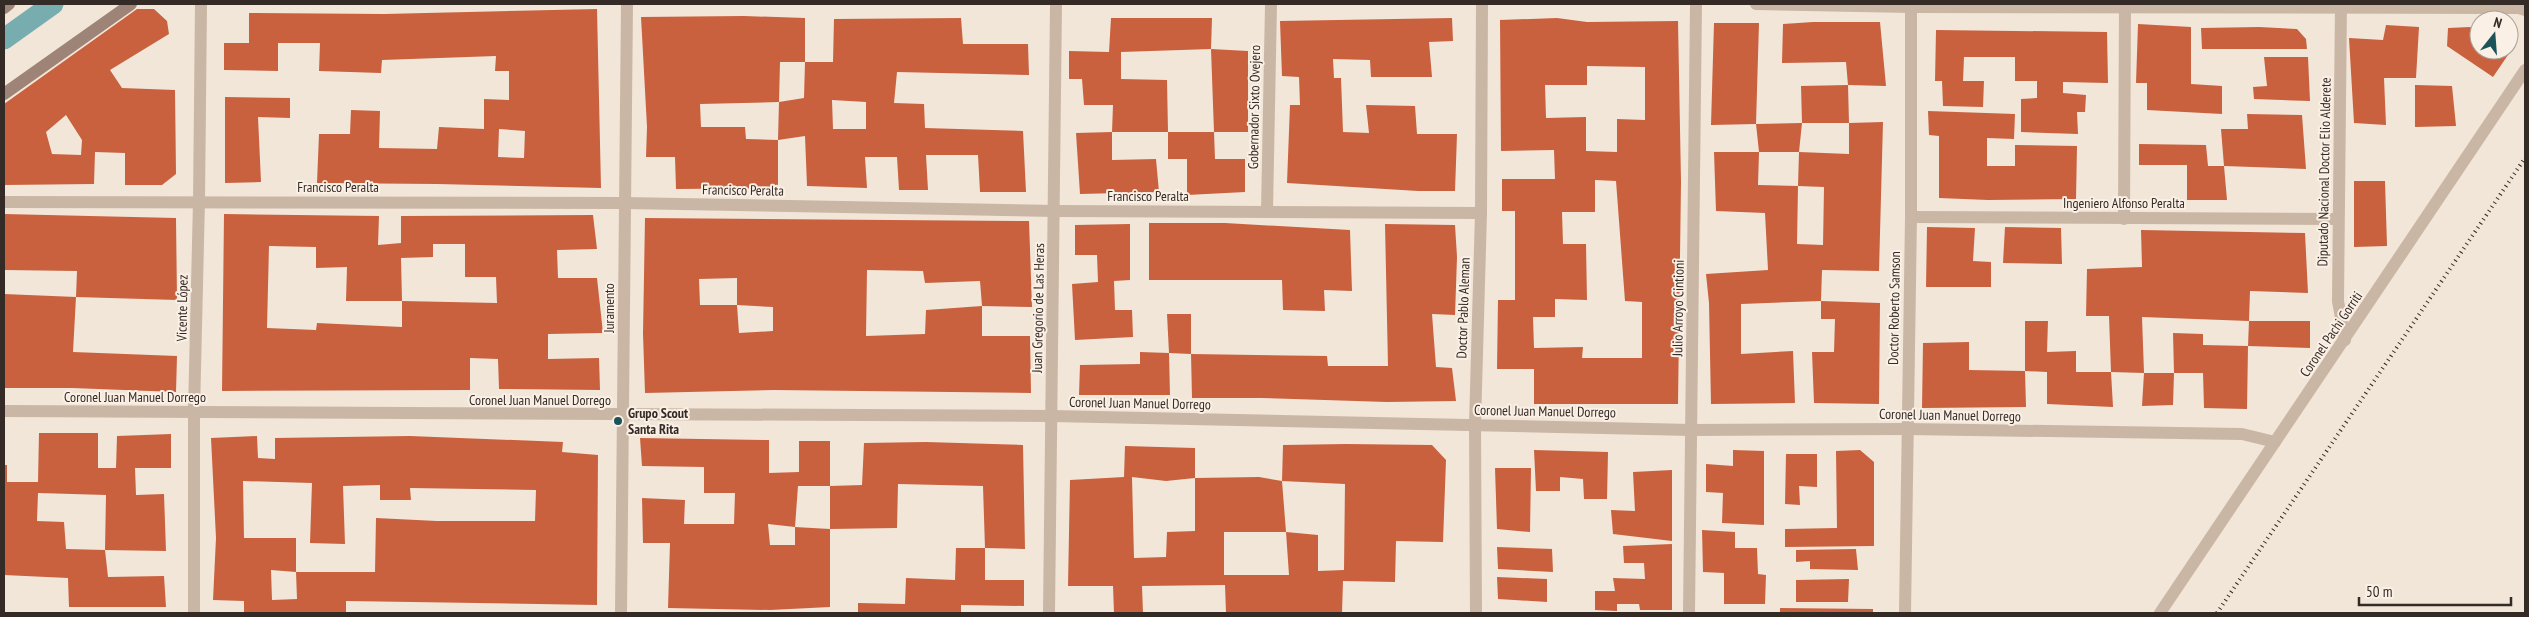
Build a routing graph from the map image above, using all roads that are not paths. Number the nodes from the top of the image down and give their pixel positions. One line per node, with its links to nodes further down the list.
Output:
1 (9, 4): 13 (main road)
2 (131, 4): 16 (main road)
3 (201, 4): 17 (street, Vicente López)
4 (627, 4): 19 (street, Juramento)
5 (1056, 4): 20 (street, Juan Gregorio de Las Heras)
6 (1271, 4): 21 (street, Gobernador Sixto Ovejero)
7 (1482, 4): 22 (street, Doctor Pablo Aleman)
8 (1696, 4): 33 (street, Julio Arroyo Cintioni)
9 (1756, 4): 10 (street)
10 (1911, 5): 11 (street); 23 (street, Doctor Roberto Samson)
11 (2125, 5): 12 (street); 24 (street)
12 (2341, 6): 14 (street); 25 (street, Diputado Nacional Doctor Elio Alderete)
13 (4, 8)
14 (2525, 10)
15 (2525, 70): 26 (street, Coronel Pachi Gorriti)
16 (4, 94)
17 (199, 201): 18 (street, Francisco Peralta); 19 (street, Francisco Peralta); 28 (street, Vicente López)
18 (4, 202)
19 (625, 203): 20 (street, Francisco Peralta); 29 (street, Juramento)
20 (1055, 211): 21 (street, Francisco Peralta); 30 (street, Juan Gregorio de Las Heras)
21 (1267, 211): 22 (street, Francisco Peralta)
22 (1481, 213): 31 (street, Doctor Pablo Aleman)
23 (1911, 217): 24 (street, Ingeniero Alfonso Peralta); 32 (street, Doctor Roberto Samson)
24 (2124, 218): 25 (street, Ingeniero Alfonso Peralta)
25 (2338, 219): 26 (street, Diputado Nacional Doctor Elio Alderete)
26 (2345, 340): 34 (street, Coronel Pachi Gorriti)
27 (4, 411): 28 (street, Coronel Juan Manuel Dorrego)
28 (194, 412): 29 (street, Coronel Juan Manuel Dorrego); 35 (street, Vicente López)
29 (624, 415): 30 (street, Coronel Juan Manuel Dorrego); 36 (street, Juramento)
30 (1052, 416): 31 (street, Coronel Juan Manuel Dorrego); 37 (street, Juan Gregorio de Las Heras)
31 (1474, 424): 33 (street, Coronel Juan Manuel Dorrego); 38 (street, Doctor Pablo Aleman)
32 (1907, 429): 33 (street, Coronel Juan Manuel Dorrego); 34 (street, Coronel Juan Manuel Dorrego); 40 (street, Doctor Roberto Samson)
33 (1692, 430): 39 (street, Julio Arroyo Cintioni)
34 (2275, 442): 41 (street, Coronel Pachi Gorriti)
35 (194, 613)
36 (622, 613)
37 (1049, 613)
38 (1476, 613)
39 (1689, 613)
40 (1905, 613)
41 (2160, 613)

